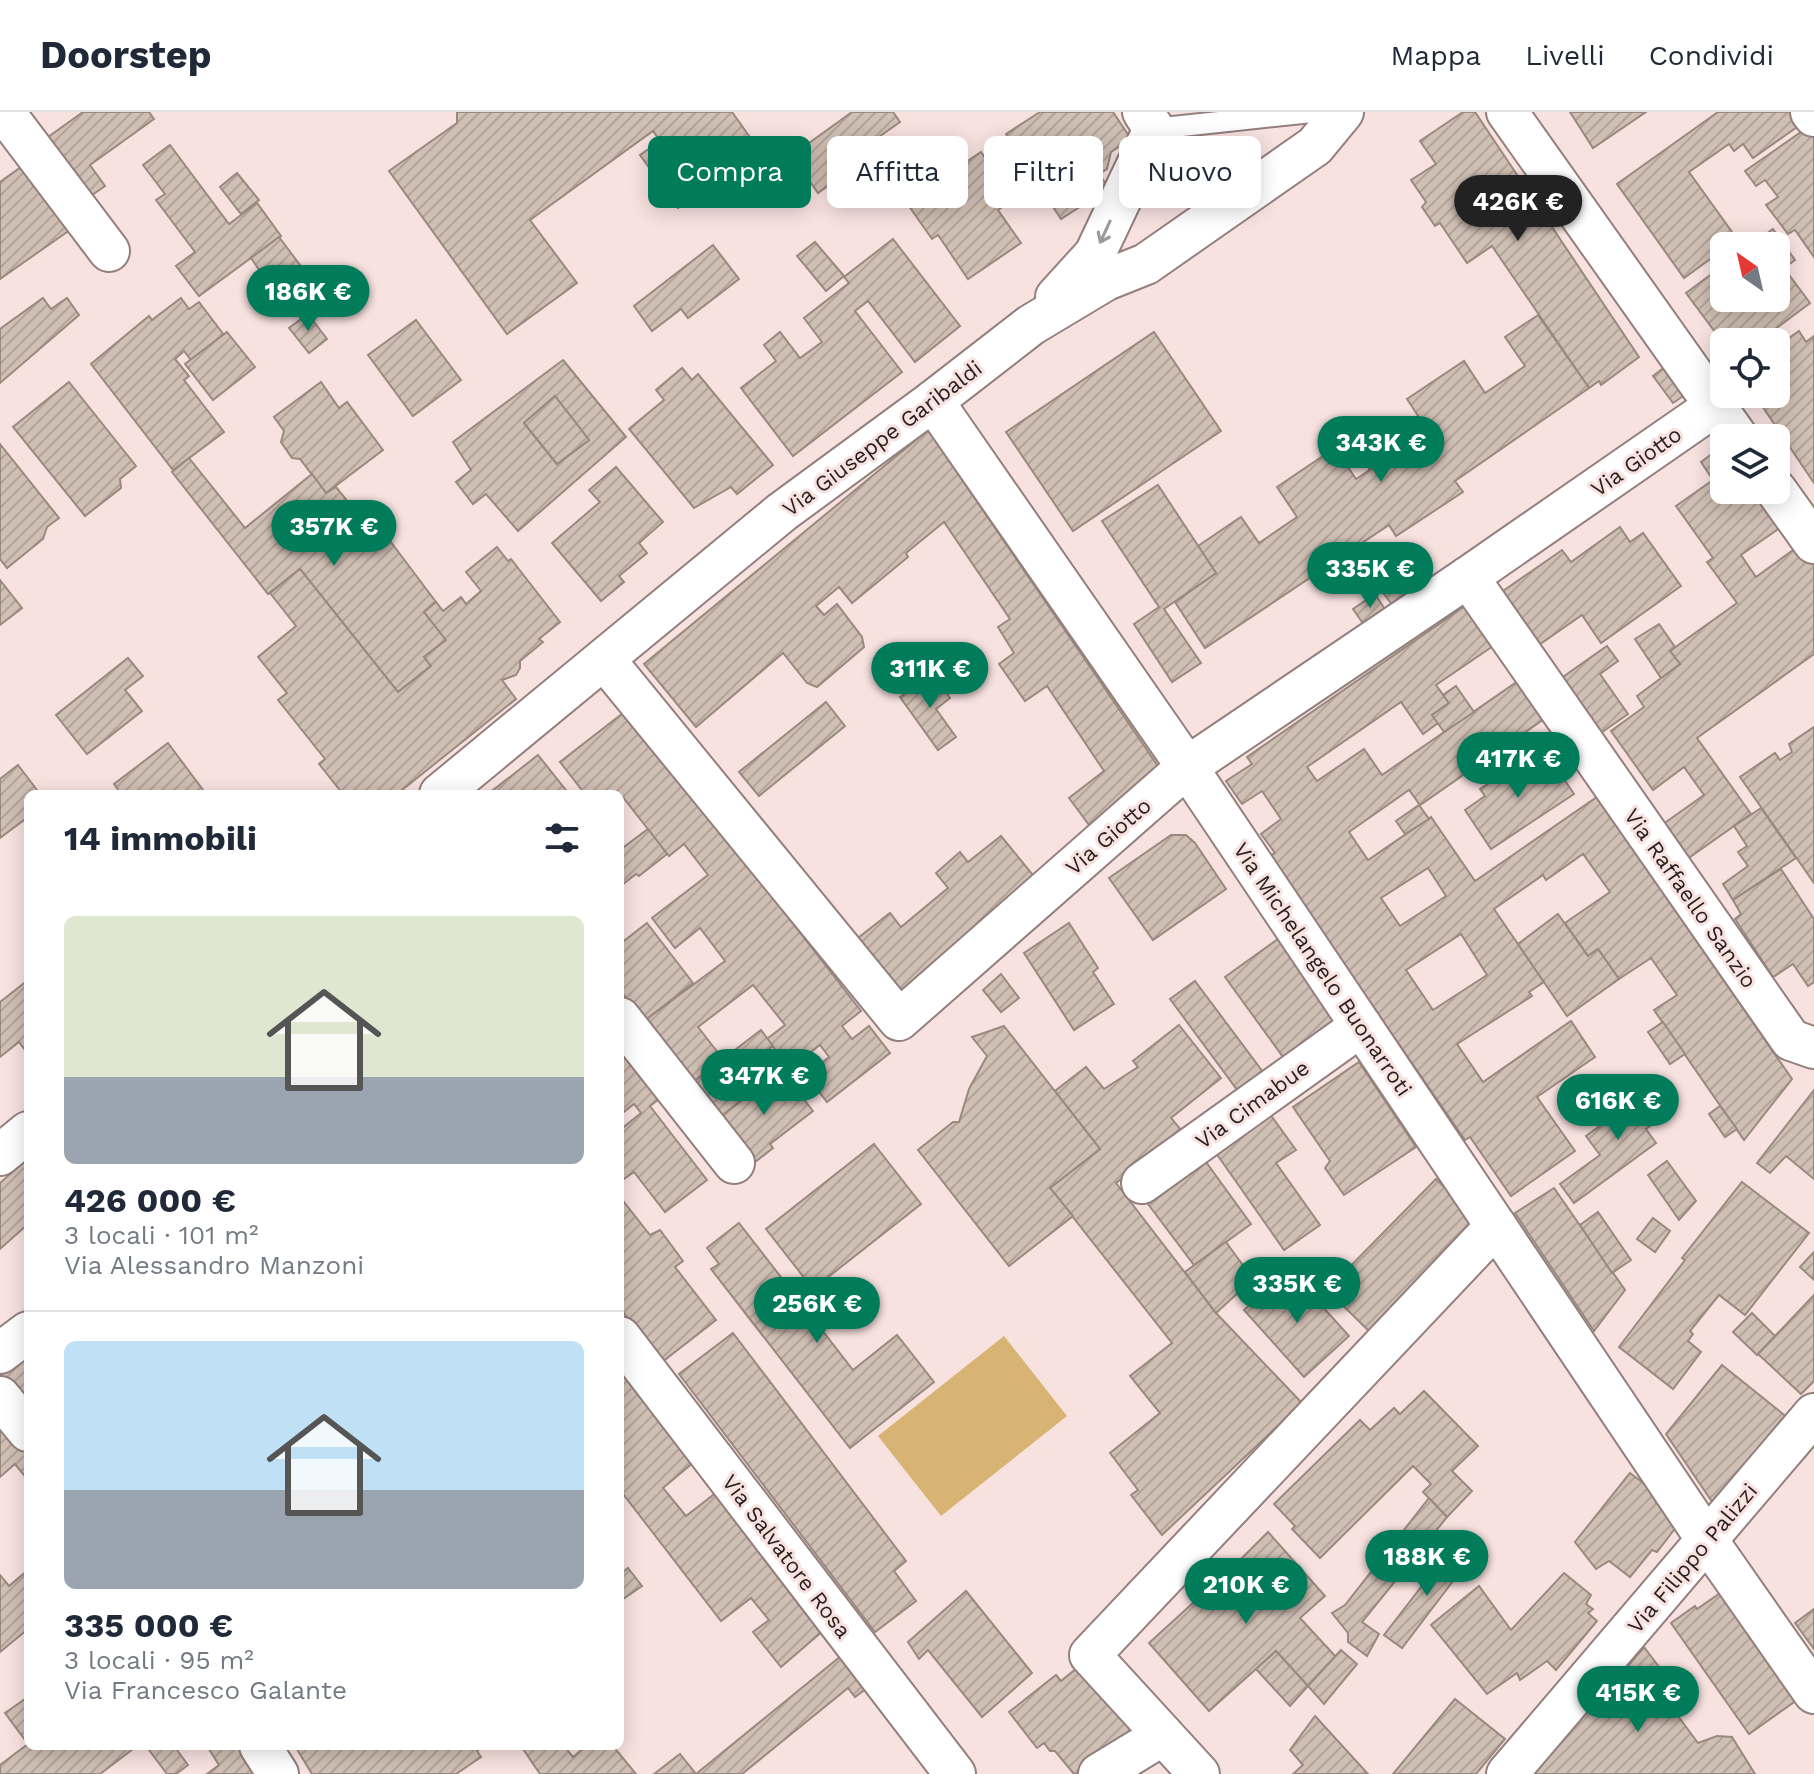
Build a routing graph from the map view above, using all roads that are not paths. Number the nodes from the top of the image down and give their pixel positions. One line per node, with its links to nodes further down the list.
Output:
1 (4, 112): 6 (street)
2 (1312, 112): 5 (lane)
3 (1343, 112): 7 (street, Via Giuseppe Garibaldi)
4 (1507, 112): 8 (street)
5 (1149, 120): 7 (street, one-way to 7)
6 (109, 251)
7 (1031, 325): 9 (street, Via Giuseppe Garibaldi)
8 (1710, 399)
9 (933, 401): 14 (street, Via Giuseppe Garibaldi); 15 (street, Via Michelangelo Buonarroti)
10 (1712, 408): 13 (street, Via Giotto)
11 (1786, 504): 12 (street)
12 (1814, 543)
13 (1468, 577): 15 (street, Via Giotto); 19 (street, Via Raffaello Sanzio)
14 (604, 659): 15 (street, Via Giotto); 16 (street, Via Giuseppe Garibaldi)
15 (1187, 767): 18 (street, Via Michelangelo Buonarroti)
16 (446, 790)
17 (624, 1023): 22 (street)
18 (1361, 1026): 23 (street, Via Cimabue); 24 (street, Via Michelangelo Buonarroti)
19 (1814, 1048)
20 (24, 1135): 21 (street)
21 (0, 1155)
22 (734, 1163)
23 (1142, 1183)
24 (1496, 1226): 31 (street, Via Michelangelo Buonarroti); 33 (street)
25 (24, 1335): 27 (street)
26 (624, 1342): 36 (street, Via Salvatore Rosa)
27 (0, 1353)
28 (0, 1397): 30 (street)
29 (1814, 1414): 31 (street, Via Filippo Palizzi)
30 (24, 1426)
31 (1707, 1540): 32 (street, Via Michelangelo Buonarroti); 39 (street, Via Filippo Palizzi)
32 (1814, 1693)
33 (1163, 1735): 37 (street); 38 (street)
34 (263, 1750): 35 (street)
35 (278, 1774)
36 (955, 1774)
37 (1099, 1774)
38 (1199, 1774)
39 (1507, 1774)

